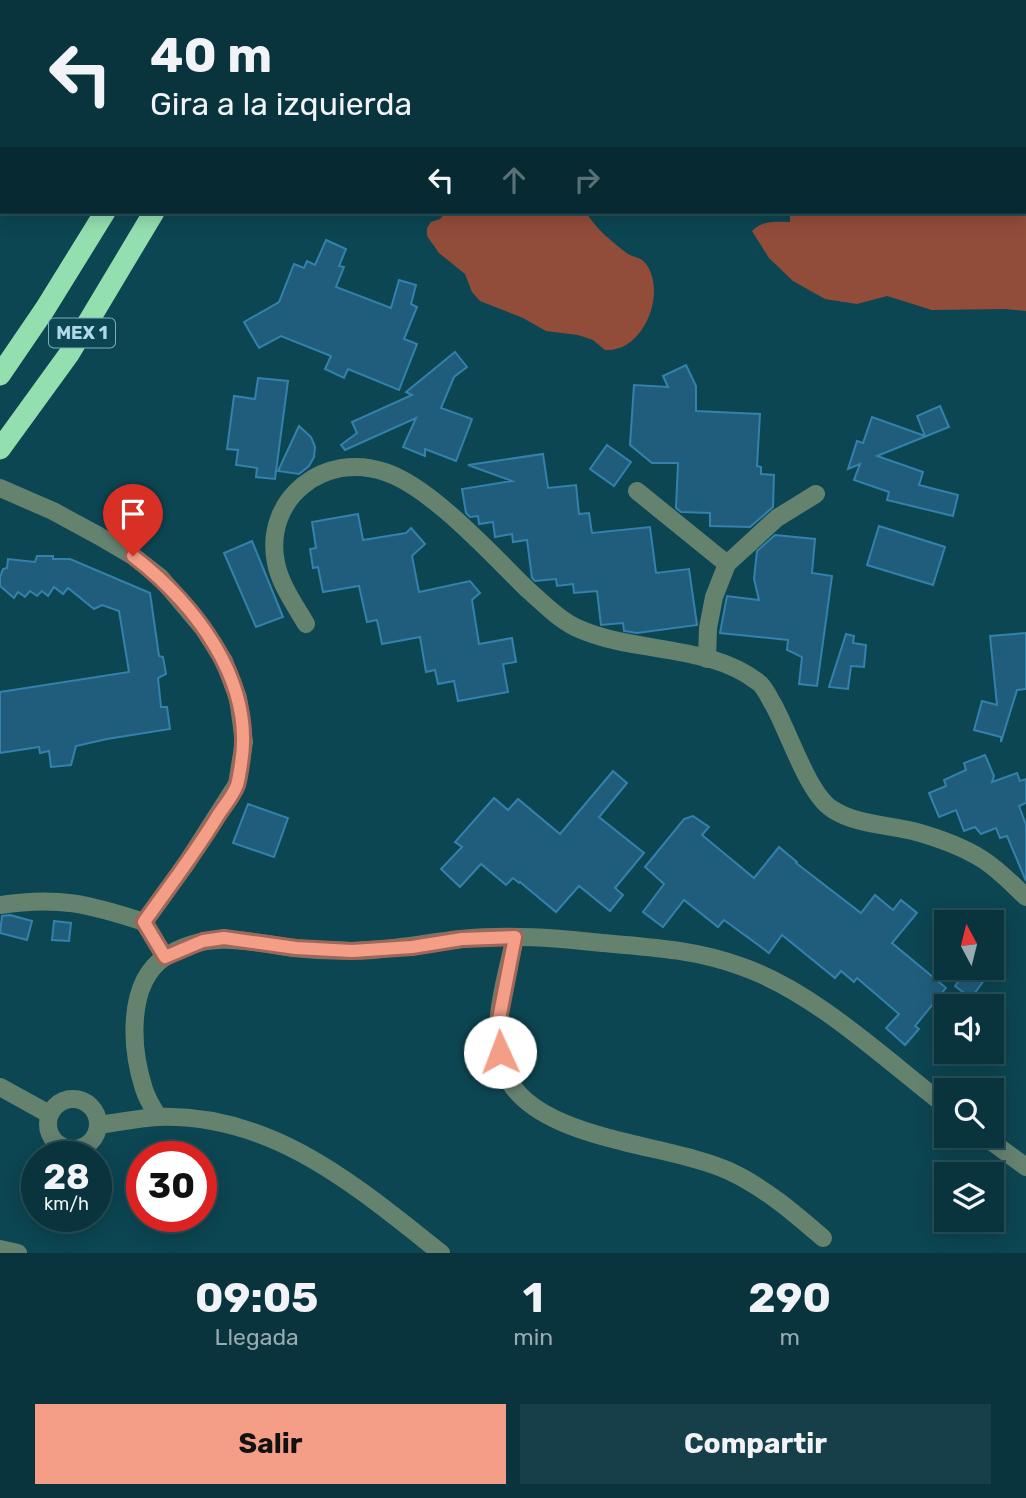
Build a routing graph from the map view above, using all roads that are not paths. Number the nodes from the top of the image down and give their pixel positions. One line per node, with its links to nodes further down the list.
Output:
1 (104, 214): 3 (highway, MEX 1)
2 (153, 214): 4 (highway, MEX 1)
3 (0, 375)
4 (0, 449)
5 (0, 488): 13 (street)
6 (637, 491): 8 (street)
7 (816, 494): 8 (street)
8 (727, 564): 10 (street)
9 (306, 624): 10 (street)
10 (706, 659): 11 (street)
11 (1026, 897)
12 (0, 905): 13 (street)
13 (144, 922): 15 (street)
14 (515, 937): 15 (street); 17 (street); 23 (street)
15 (165, 957): 19 (street)
16 (0, 1087): 18 (street)
17 (934, 1097)
18 (49, 1114): 20 (street); 20 (street)
19 (158, 1117): 20 (street); 26 (street)
20 (99, 1125)
21 (1000, 1148): 22 (street)
22 (1026, 1167)
23 (823, 1238)
24 (0, 1249): 25 (street)
25 (18, 1253)
26 (441, 1253)

